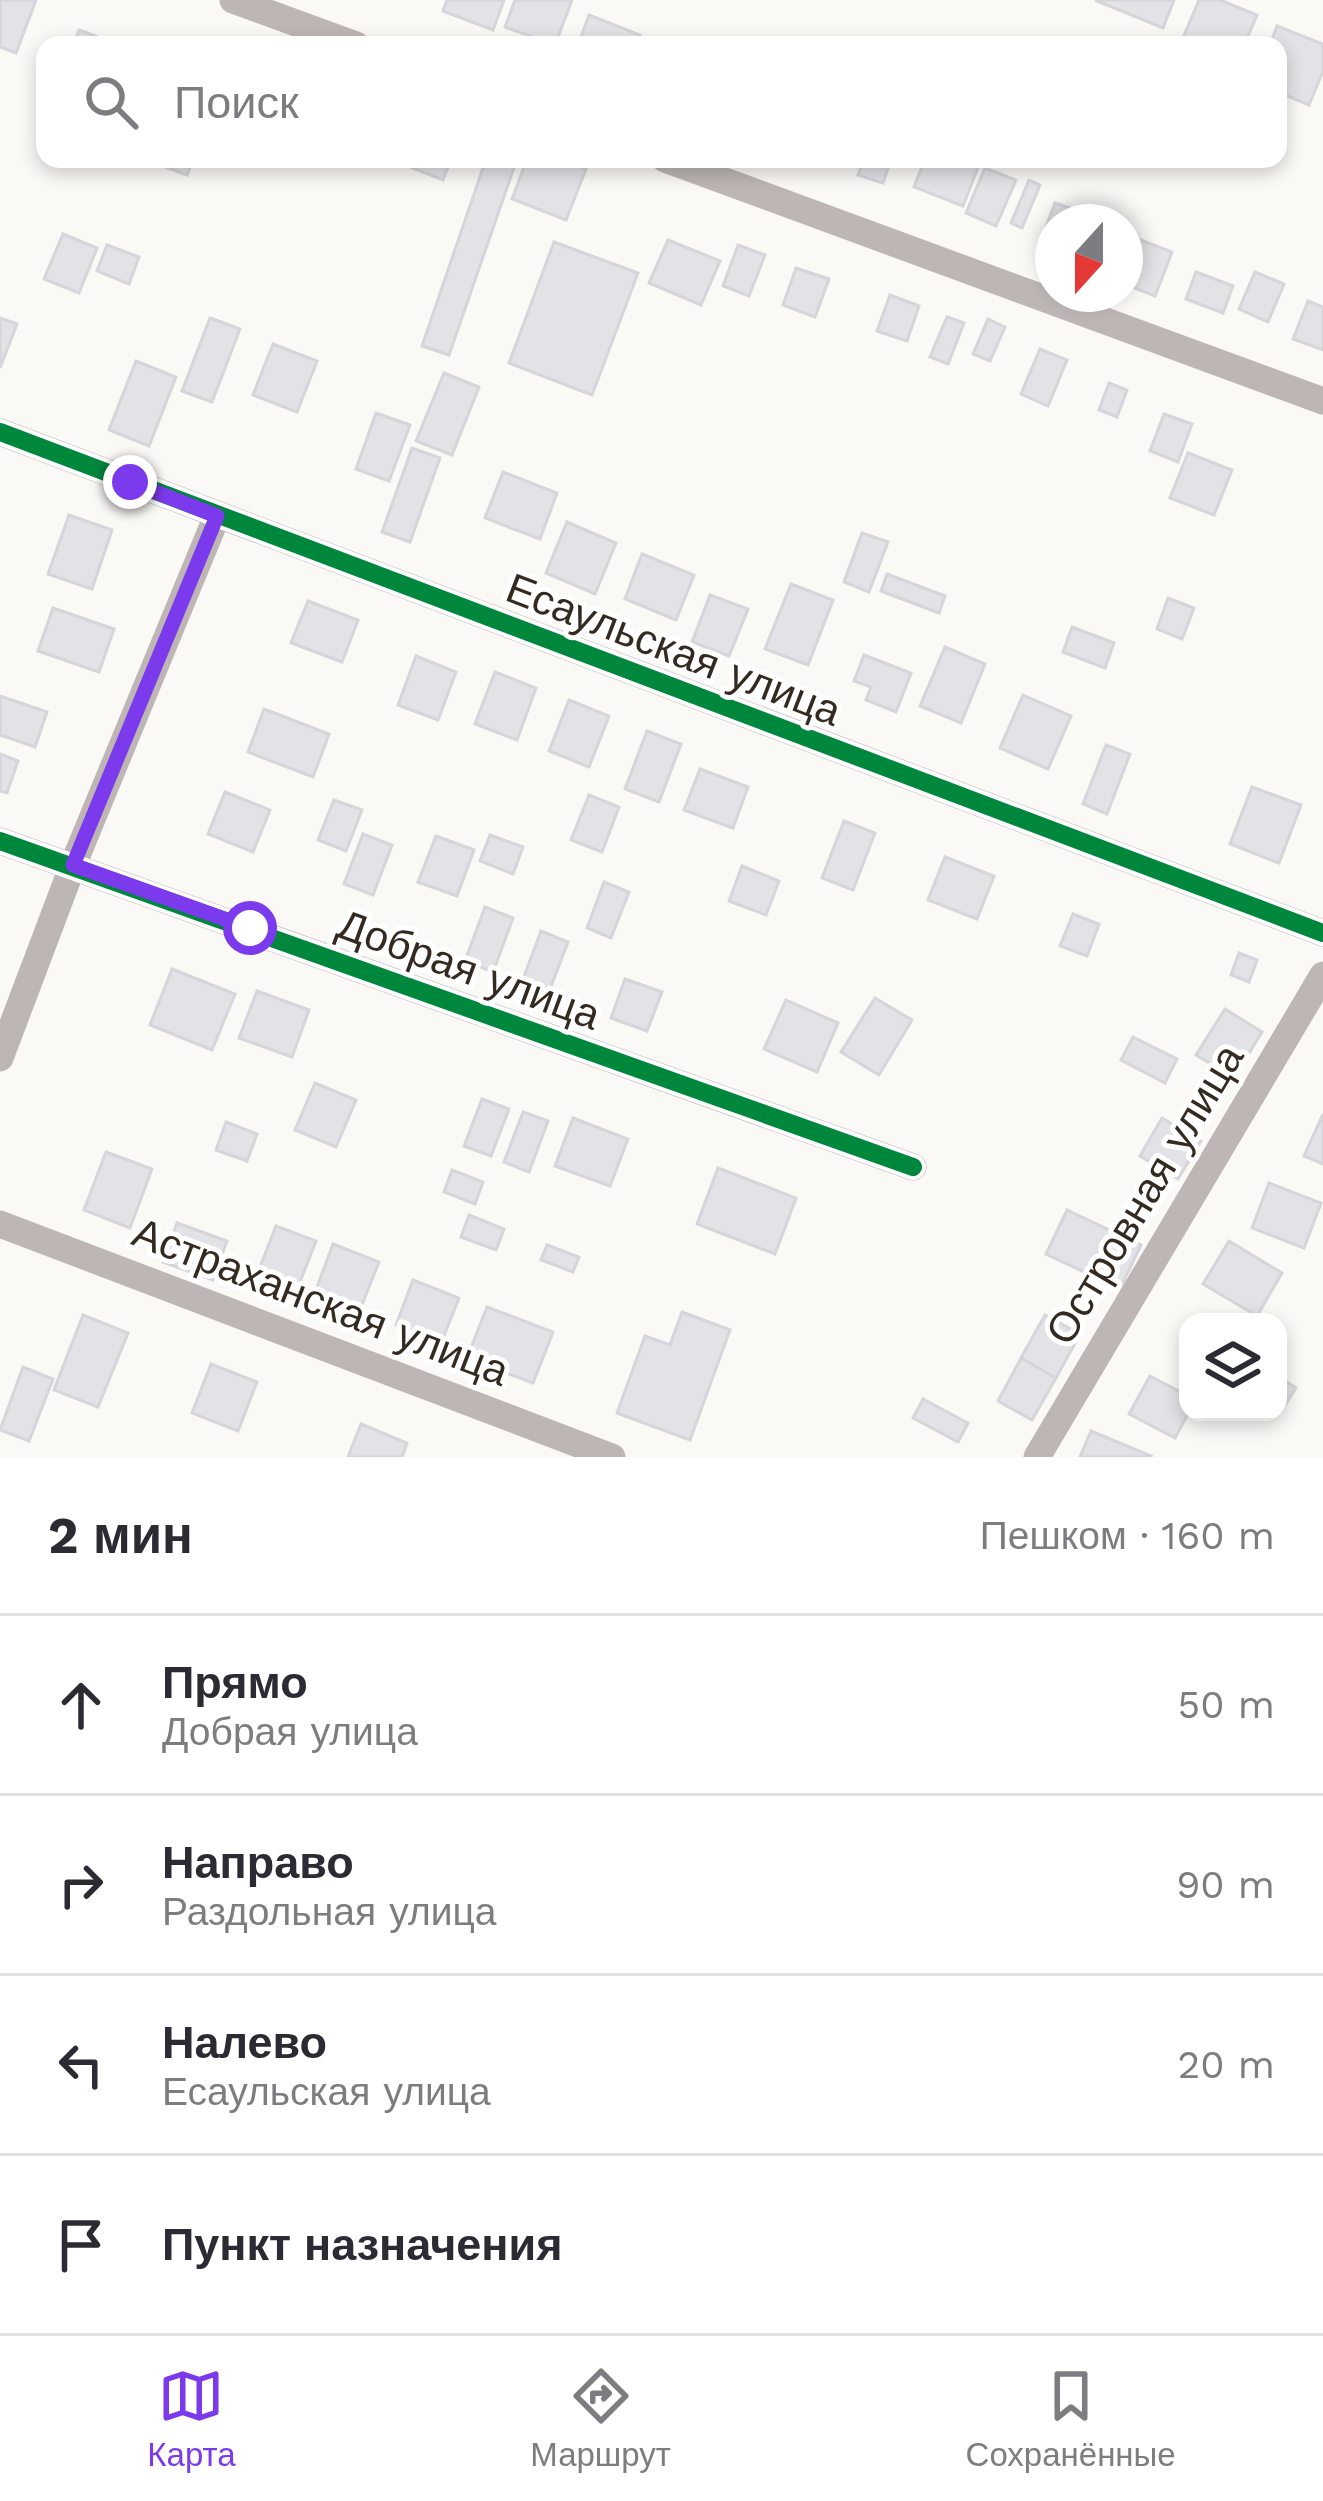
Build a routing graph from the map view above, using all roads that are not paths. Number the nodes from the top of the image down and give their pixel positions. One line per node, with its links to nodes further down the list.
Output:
1 (233, 0): 2 (street)
2 (331, 36)
3 (689, 168): 4 (street)
4 (1323, 401)
5 (0, 432): 6 (street, Есаульская улица)
6 (217, 516): 8 (street); 9 (street, Есаульская улица)
7 (0, 841): 8 (street, Добрая улица)
8 (73, 865): 11 (street); 12 (street, Добрая улица)
9 (1323, 933)
10 (1323, 975): 15 (street, Островная улица)
11 (0, 1058)
12 (914, 1167)
13 (0, 1224): 14 (street, Астраханская улица)
14 (612, 1457)
15 (1037, 1457)

